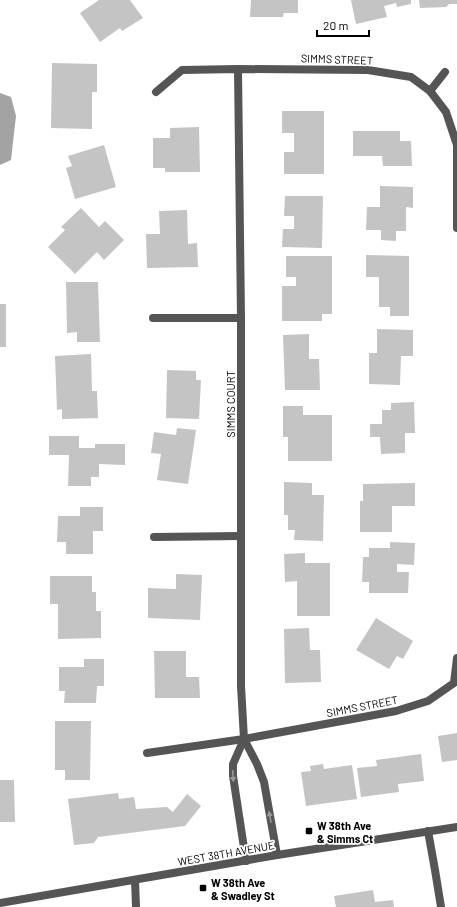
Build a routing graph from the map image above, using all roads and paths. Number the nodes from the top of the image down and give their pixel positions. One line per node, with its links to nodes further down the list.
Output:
1 (238, 69): 3 (street, SIMMS STREET); 4 (street, SIMMS STREET); 7 (street, SIMMS COURT)
2 (445, 72): 3 (street)
3 (430, 91): 5 (street, SIMMS STREET)
4 (156, 92)
5 (457, 228)
6 (153, 318): 7 (street)
7 (241, 318): 8 (street, SIMMS COURT)
8 (241, 536): 9 (street); 11 (street, SIMMS COURT)
9 (154, 537)
10 (457, 658): 11 (street, SIMMS STREET)
11 (244, 739): 12 (street, SIMMS STREET); 15 (street, SIMMS COURT, one-way to 11); 16 (street, SIMMS COURT, one-way to 16)
12 (148, 753)
13 (457, 827): 14 (street, WEST 38TH AVENUE)
14 (428, 831): 15 (street, WEST 38TH AVENUE); 20 (street)
15 (277, 855): 16 (street, WEST 38TH AVENUE)
16 (246, 861): 17 (street, WEST 38TH AVENUE)
17 (135, 880): 18 (street, WEST 38TH AVENUE); 19 (street)
18 (0, 902)
19 (136, 907)
20 (441, 907)

